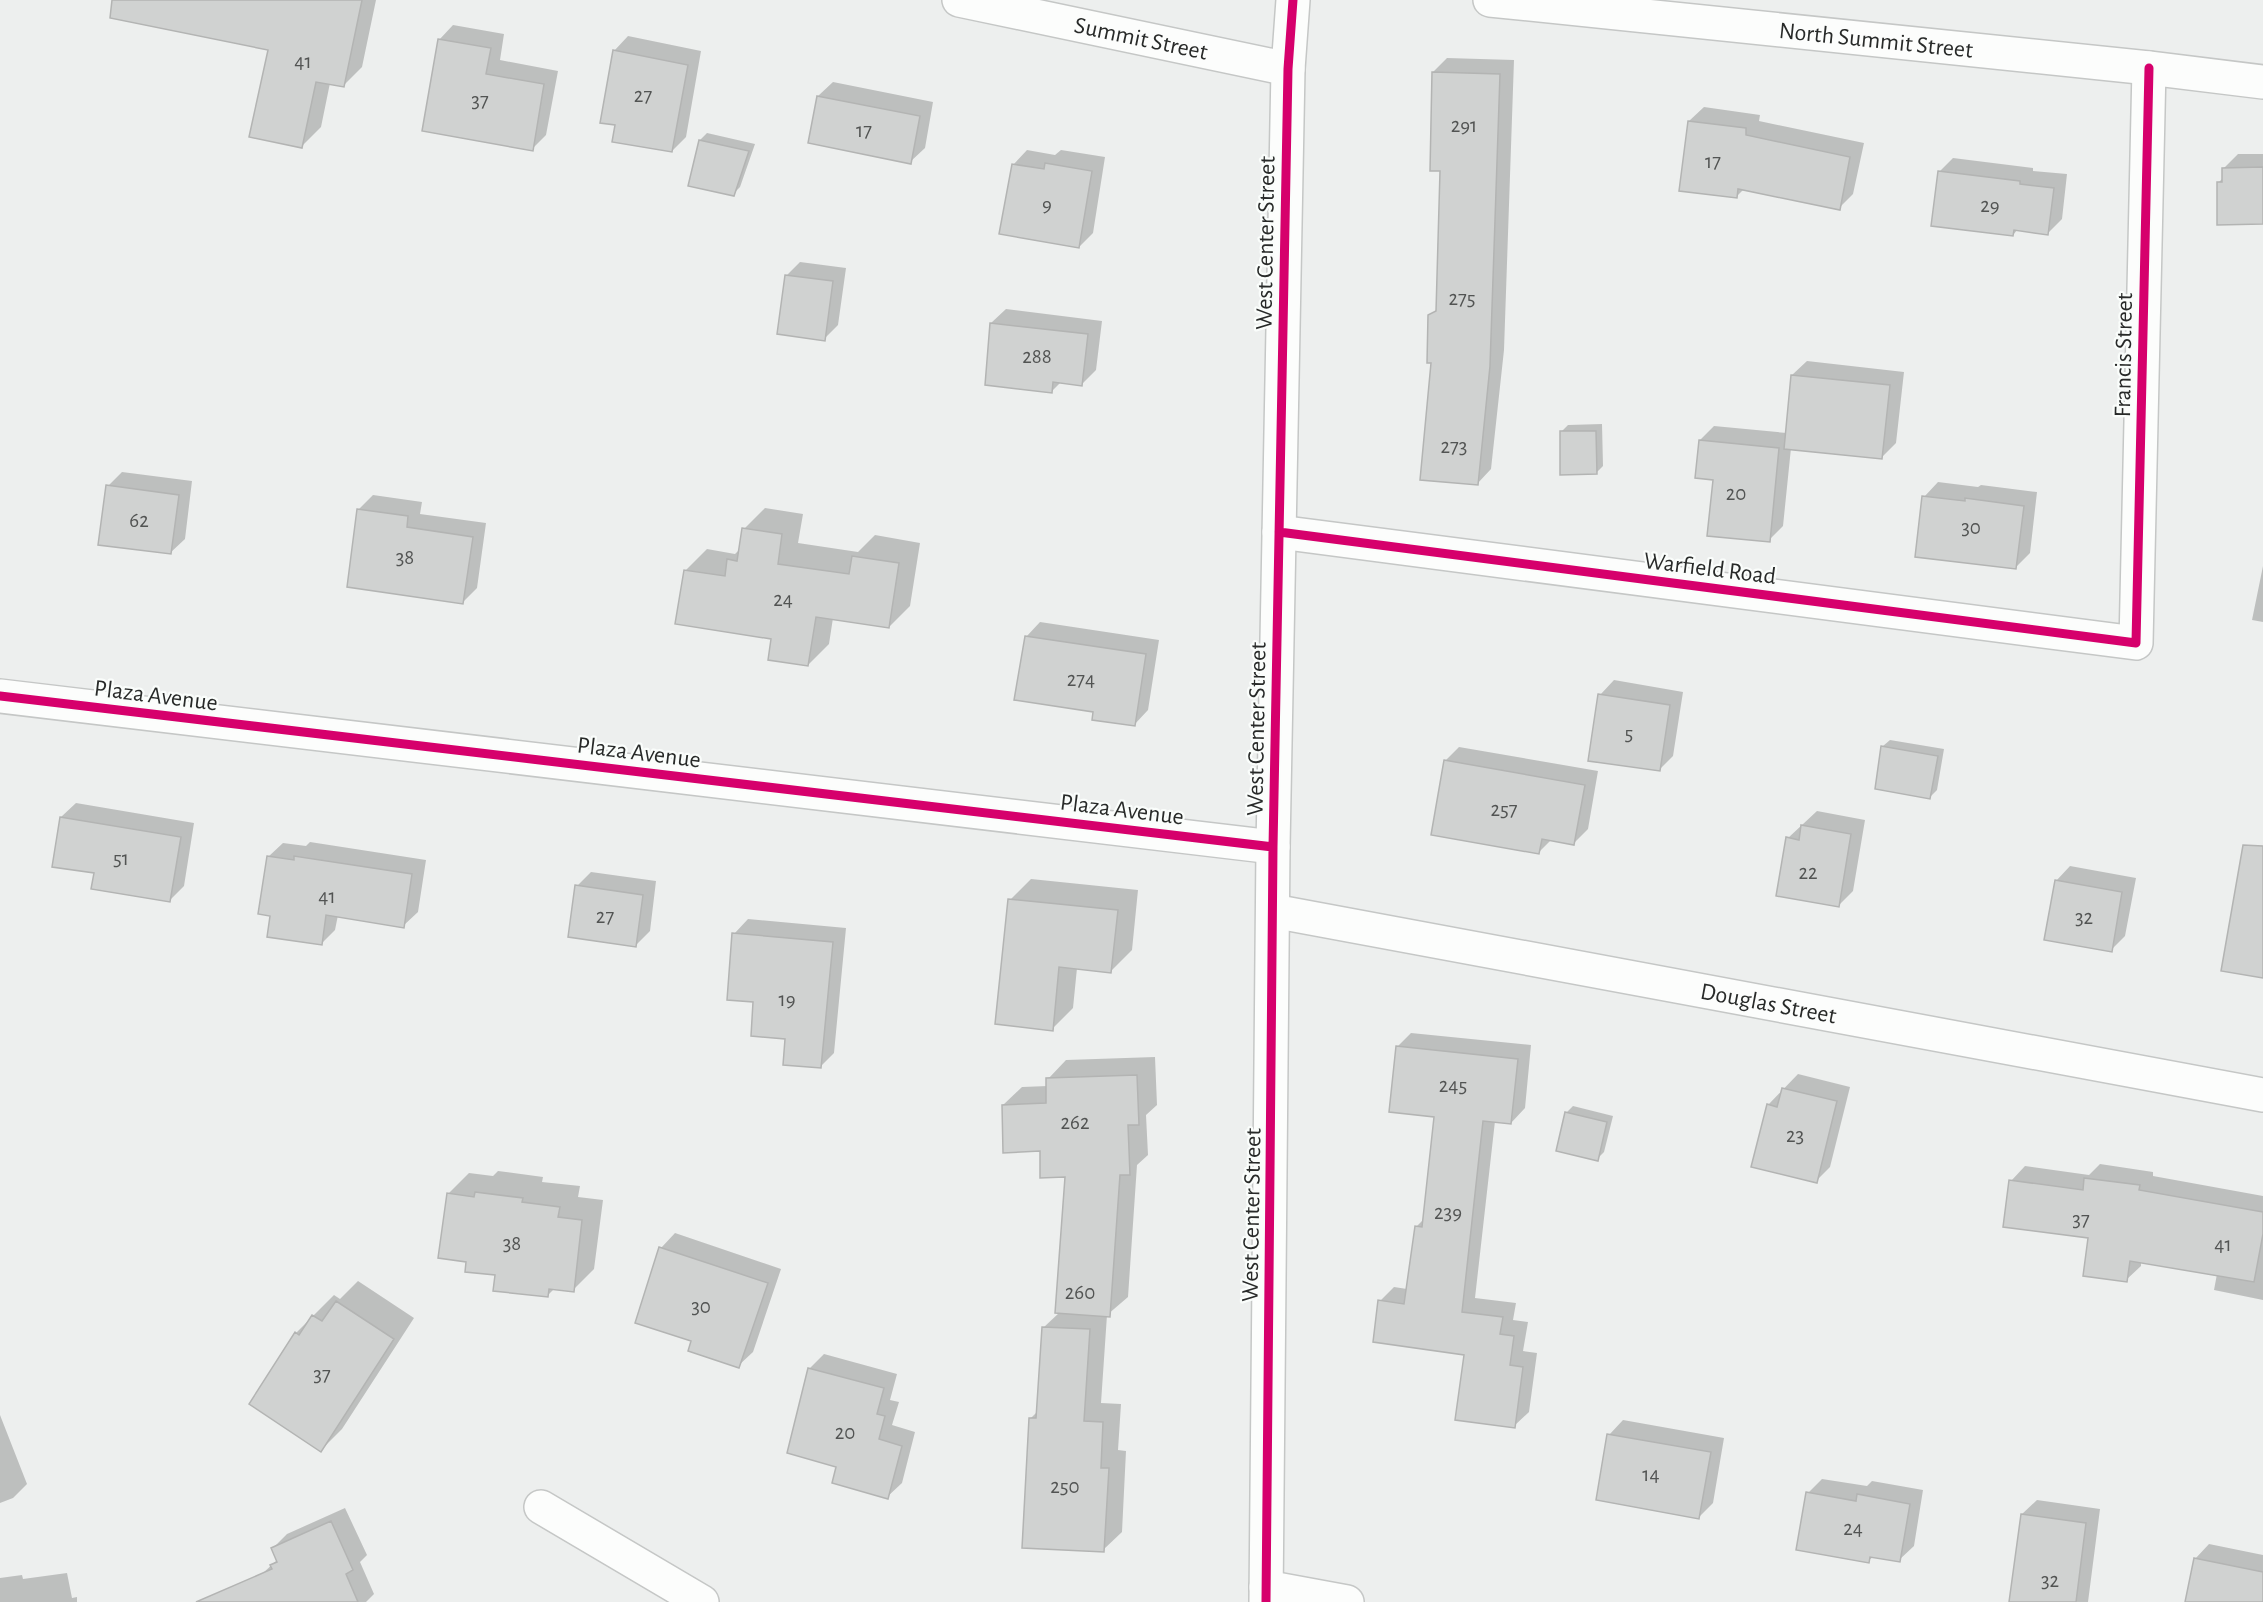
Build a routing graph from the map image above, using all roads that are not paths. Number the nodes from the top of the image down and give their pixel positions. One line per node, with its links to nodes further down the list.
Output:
1 (959, 0): 5 (street, Summit Street)
2 (1293, 0): 5 (street, West Center Street)
3 (1490, 0): 4 (street, North Summit Street)
4 (2149, 68): 6 (street, North Summit Street); 8 (street, Francis Street)
5 (1288, 69): 7 (street, West Center Street)
6 (2263, 82)
7 (1279, 532): 8 (street, Warfield Road); 10 (street, West Center Street)
8 (2136, 643)
9 (0, 696): 10 (street, Plaza Avenue)
10 (1273, 847): 11 (street, West Center Street)
11 (1273, 911): 12 (street, Douglas Street); 14 (street, West Center Street)
12 (2263, 1095)
13 (542, 1507): 15 (street)
14 (1266, 1595): 16 (street)
15 (702, 1602)
16 (1347, 1602)

